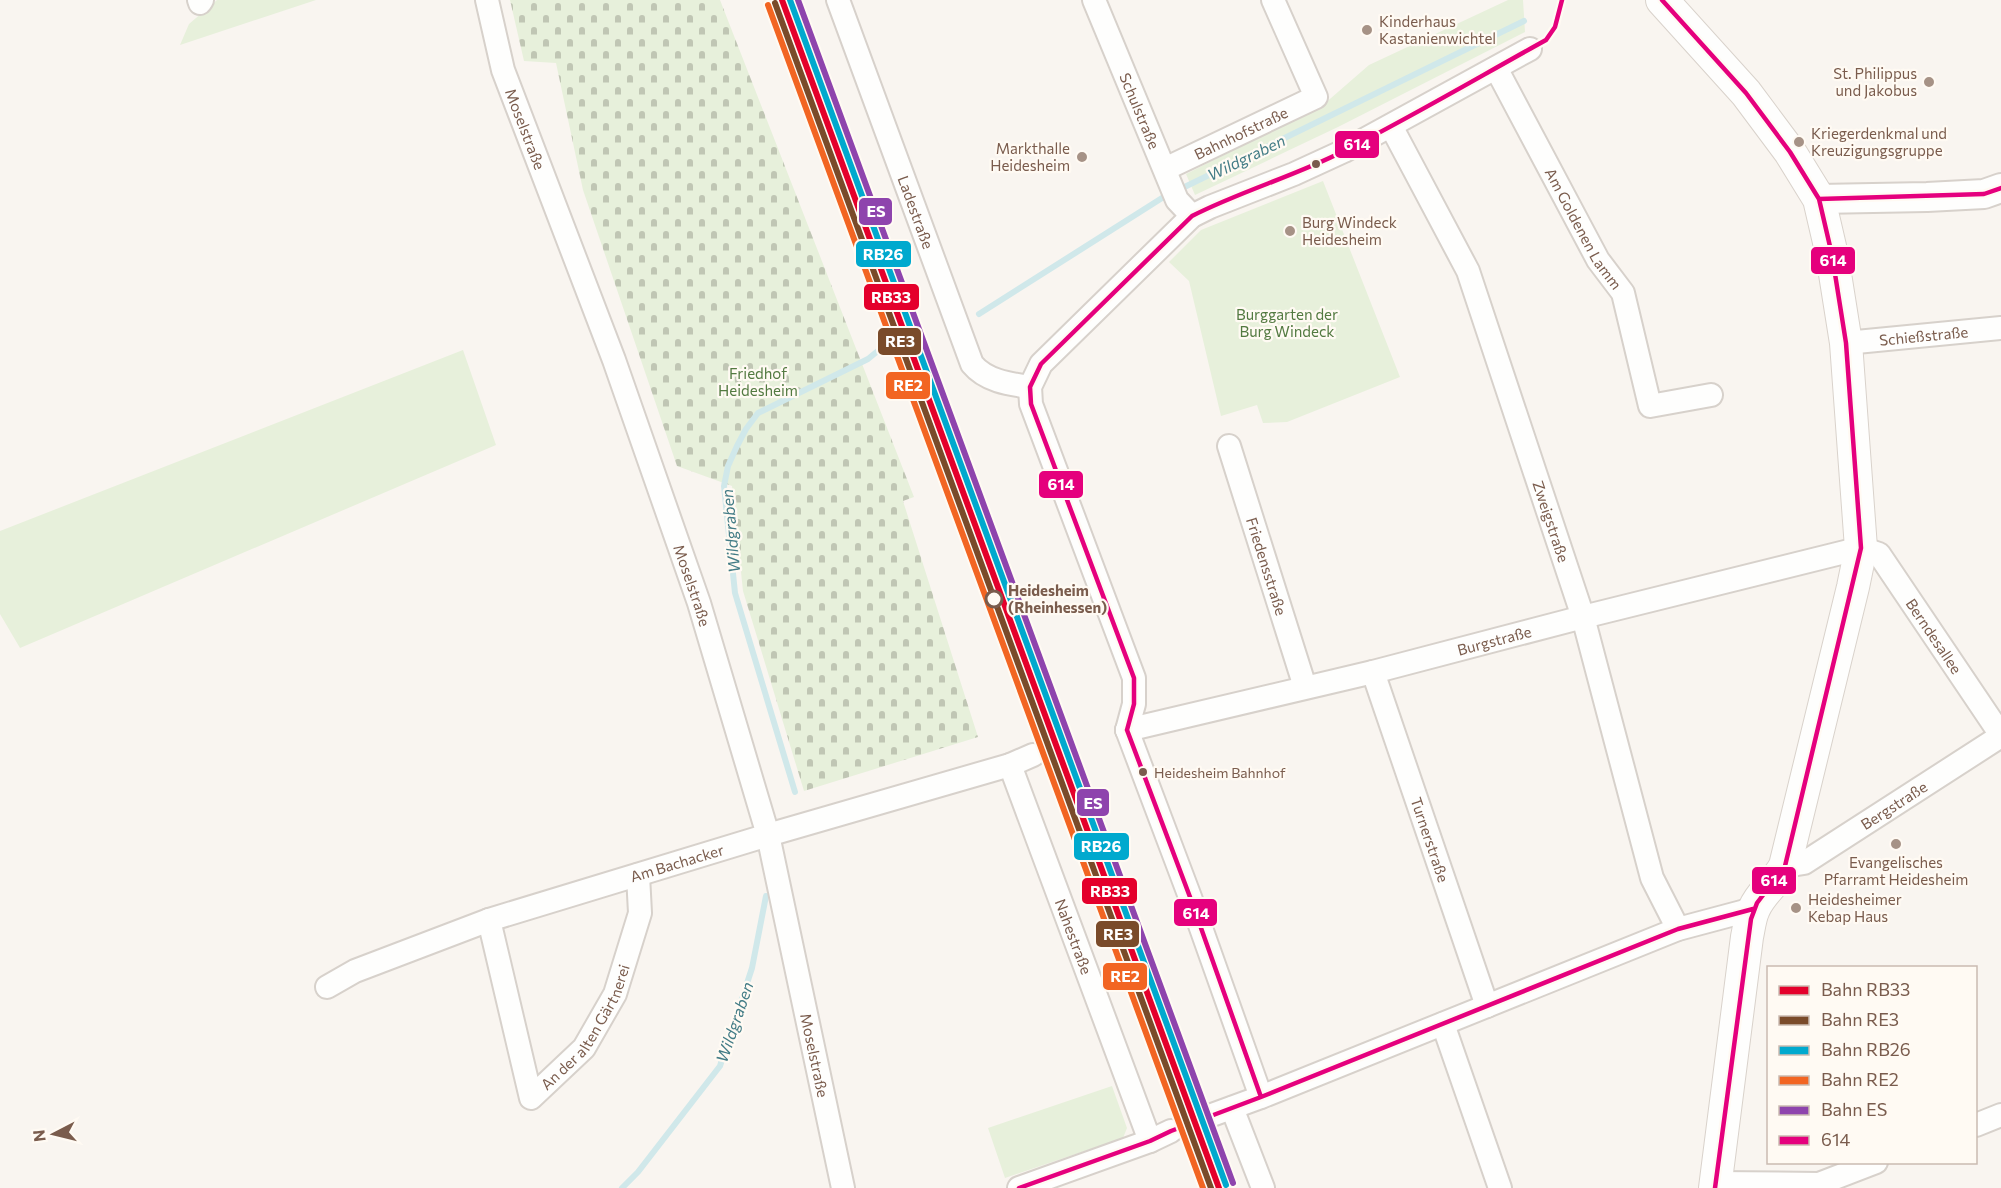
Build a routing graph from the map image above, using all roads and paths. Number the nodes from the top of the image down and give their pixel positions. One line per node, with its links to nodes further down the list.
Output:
1 (487, 0): 25 (street, Moselstraße)
2 (838, 0): 14 (street, Ladestraße)
3 (1094, 0): 10 (street, Schulstraße)
4 (1273, 0): 10 (street, Bahnhofstraße)
5 (1662, 0): 11 (main road)
6 (1530, 50): 7 (street, Bahnhofstraße)
7 (1496, 68): 8 (street, Bahnhofstraße); 15 (street, Am Goldenen Lamm)
8 (1391, 126): 10 (street, Bahnhofstraße); 18 (street, Zweigstraße)
9 (2001, 188): 11 (street)
10 (1176, 192): 14 (street, Bahnhofstraße)
11 (1819, 199): 13 (main road)
12 (2001, 328): 13 (street, Schießstraße)
13 (1846, 343): 17 (main road)
14 (1030, 387): 21 (street)
15 (1711, 395)
16 (1229, 446): 20 (street, Friedensstraße)
17 (1861, 548): 18 (street, Burgstraße); 22 (street, Berndesallee); 26 (main road)
18 (1583, 617): 19 (street, Burgstraße); 30 (street, Zweigstraße)
19 (1372, 672): 20 (street, Burgstraße); 32 (street, Turnerstraße)
20 (1305, 687): 21 (street, Burgstraße)
21 (1127, 730): 34 (street)
22 (2001, 735): 26 (street, Bergstraße)
23 (1033, 755): 24 (street, Am Bachacker)
24 (1010, 765): 25 (street, Am Bachacker); 40 (street, Nahestraße)
25 (768, 835): 27 (street, Am Bachacker); 43 (street, Moselstraße)
26 (1785, 866): 28 (main road)
27 (638, 875): 29 (street, Am Bachacker); 29 (street, An der alten Gärtnerei)
28 (1753, 909): 30 (street); 42 (main road)
29 (489, 920): 31 (street, Am Bachacker)
30 (1678, 929): 32 (street)
31 (327, 987)
32 (1486, 1006): 33 (street)
33 (1443, 1024): 34 (street); 46 (street)
34 (1261, 1097): 35 (street)
35 (1232, 1108): 37 (street); 45 (street)
36 (2001, 1115): 38 (street)
37 (1201, 1119)
38 (1977, 1125)
39 (1171, 1131): 40 (street)
40 (1150, 1141): 44 (street)
41 (1871, 1164): 42 (street)
42 (1715, 1186)
43 (843, 1188)
44 (1019, 1188)
45 (1263, 1188)
46 (1500, 1188)

